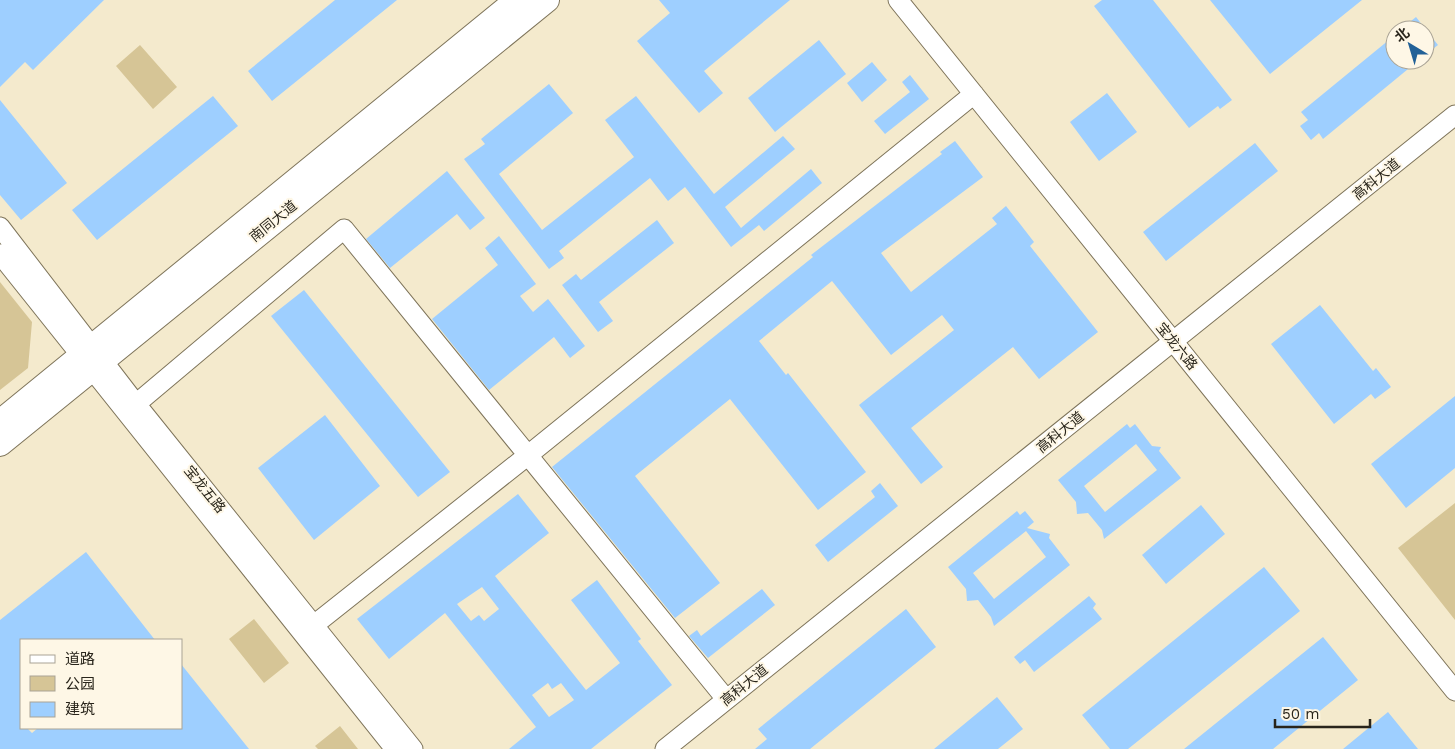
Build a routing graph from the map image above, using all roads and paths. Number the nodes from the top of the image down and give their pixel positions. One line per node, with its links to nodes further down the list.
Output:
1 (517, 0): 9 (main road, 南同大道)
2 (547, 0): 9 (main road, 南同大道)
3 (898, 0): 4 (street, 宝龙六路)
4 (974, 94): 8 (street, 宝龙六路); 13 (street)
5 (1455, 115): 8 (street, 高科大道)
6 (0, 227): 9 (street, 宝龙五路)
7 (0, 254): 9 (street, 宝龙五路)
8 (1174, 342): 15 (street, 宝龙六路); 16 (street, 高科大道)
9 (92, 359): 10 (street, 宝龙五路); 11 (main road, 南同大道); 12 (main road, 南同大道); 17 (street, 宝龙五路)
10 (136, 404): 13 (street); 14 (street, 宝龙五路)
11 (0, 422)
12 (0, 444)
13 (527, 456): 14 (street); 16 (street)
14 (314, 625): 18 (street, 宝龙五路)
15 (1455, 691)
16 (726, 699): 19 (street, 高科大道)
17 (395, 749)
18 (413, 749)
19 (665, 749)

